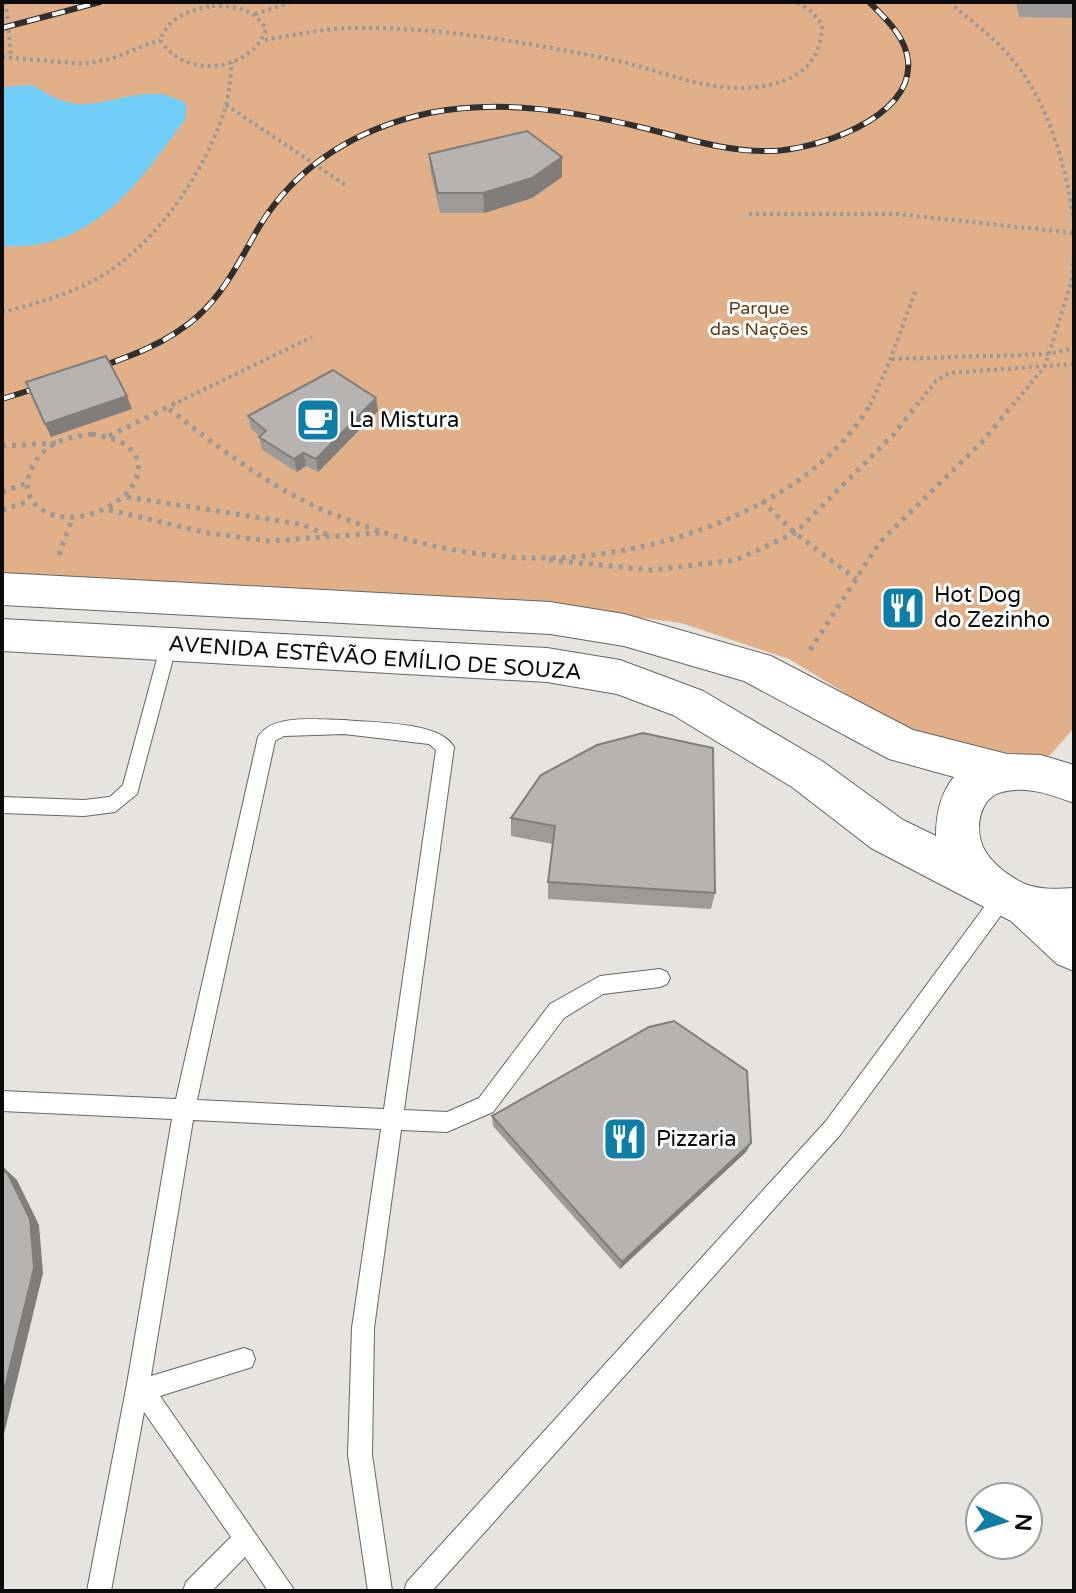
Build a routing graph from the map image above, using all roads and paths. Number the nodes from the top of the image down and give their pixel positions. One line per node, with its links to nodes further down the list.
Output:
1 (6, 2): 8 (path)
2 (292, 2): 5 (path)
3 (795, 2): 7 (path)
4 (949, 2): 14 (path)
5 (255, 14): 6 (path); 7 (path)
6 (160, 40): 8 (path); 10 (path)
7 (265, 40): 10 (path)
8 (11, 56): 9 (path)
9 (2, 57)
10 (232, 62): 11 (path)
11 (226, 105): 12 (path); 18 (path)
12 (347, 186)
13 (749, 214): 15 (path)
14 (1074, 221)
15 (1074, 233)
16 (1074, 253): 21 (path)
17 (916, 289): 22 (path)
18 (2, 312)
19 (312, 337): 25 (path)
20 (1074, 348): 21 (path)
21 (1049, 354): 22 (path); 24 (path)
22 (892, 359): 33 (path)
23 (1074, 364): 24 (path)
24 (1045, 366): 37 (path); 40 (path)
25 (169, 409): 26 (path); 36 (path)
26 (109, 436): 27 (path); 31 (path)
27 (57, 443): 28 (path); 29 (path)
28 (2, 446)
29 (25, 484): 30 (path); 32 (path)
30 (2, 492)
31 (127, 497): 35 (path); 38 (path)
32 (30, 501): 34 (path); 35 (path)
33 (762, 501): 37 (path); 39 (path)
34 (2, 510)
35 (108, 510): 38 (path)
36 (382, 532): 38 (path); 39 (path)
37 (795, 533): 39 (path); 40 (path)
38 (334, 538)
39 (536, 558)
40 (856, 579): 44 (path)
41 (2, 589): 44 (highway, AVENIDA ESTÊVÃO EMÍLIO DE SOUZA)
42 (2, 635): 43 (highway, AVENIDA ESTÊVÃO EMÍLIO DE SOUZA)
43 (169, 644): 47 (lane); 48 (highway, AVENIDA ESTÊVÃO EMÍLIO DE SOUZA)
44 (788, 684): 46 (highway, AVENIDA ESTÊVÃO EMÍLIO DE SOUZA)
45 (1067, 769): 46 (highway, AVENIDA ESTÊVÃO EMÍLIO DE SOUZA)
46 (1004, 771): 48 (highway)
47 (2, 805)
48 (1004, 895): 49 (highway); 50 (highway, AVENIDA ESTÊVÃO EMÍLIO DE SOUZA); 62 (lane)
49 (1074, 909)
50 (1074, 949)
51 (660, 978): 54 (lane)
52 (2, 1101): 53 (lane)
53 (184, 1111): 54 (lane); 54 (lane); 56 (lane)
54 (391, 1120): 61 (lane)
55 (244, 1359): 56 (lane)
56 (140, 1387): 57 (lane); 58 (lane)
57 (246, 1539): 59 (lane); 60 (lane)
58 (99, 1591)
59 (195, 1591)
60 (283, 1591)
61 (380, 1591)
62 (416, 1591)

